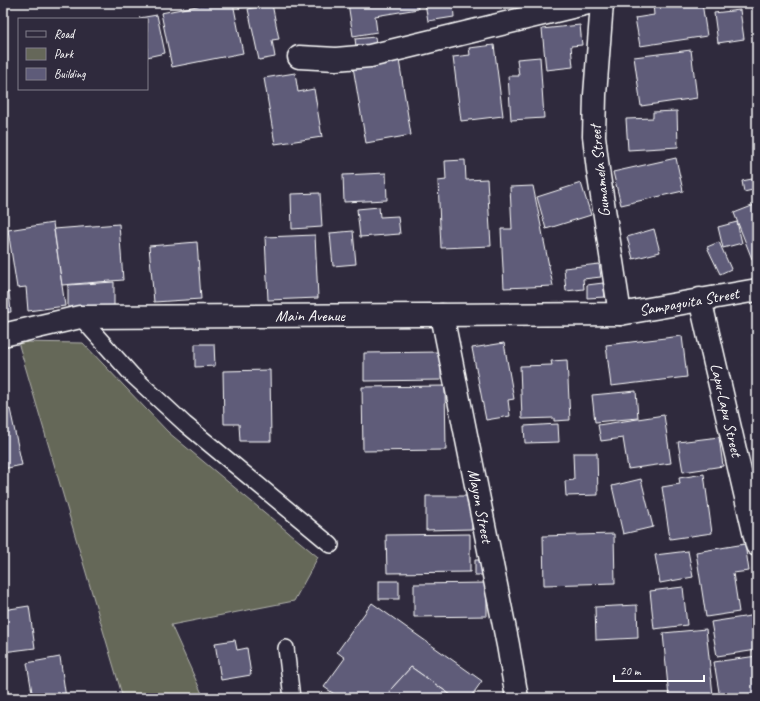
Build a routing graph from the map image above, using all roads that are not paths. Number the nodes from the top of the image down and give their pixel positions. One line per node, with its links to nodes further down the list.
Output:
1 (588, 3): 3 (street)
2 (602, 3): 6 (street, Gumamela Street)
3 (299, 57)
4 (757, 290): 5 (street, Sampaguita Street)
5 (700, 299): 6 (street, Sampaguita Street); 11 (street, Lapu-Lapu Street)
6 (620, 314): 7 (street, Main Avenue)
7 (442, 315): 8 (street, Main Avenue); 14 (street, Mayon Street)
8 (80, 317): 9 (street, Main Avenue); 10 (lane)
9 (3, 335)
10 (331, 544)
11 (757, 545)
12 (286, 648): 13 (lane)
13 (292, 698)
14 (517, 698)

